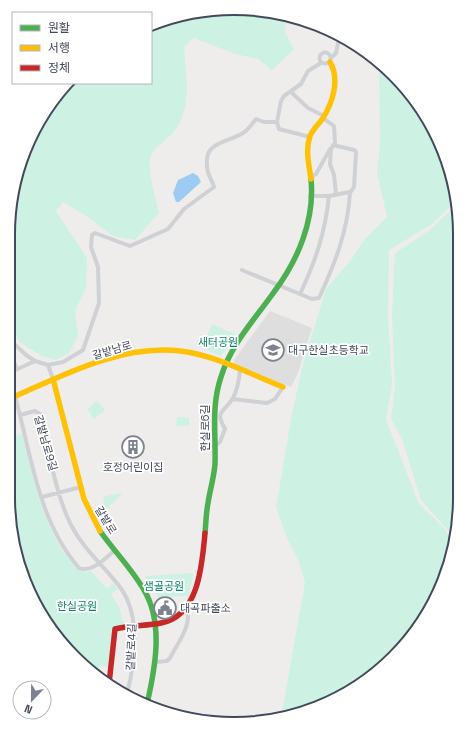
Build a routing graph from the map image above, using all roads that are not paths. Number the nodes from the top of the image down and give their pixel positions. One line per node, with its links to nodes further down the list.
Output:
1 (338, 41): 2 (street)
2 (331, 60): 3 (street); 3 (street); 5 (street)
3 (322, 63): 4 (street)
4 (291, 92): 5 (street); 6 (street)
5 (324, 117): 7 (street); 8 (street)
6 (277, 122): 7 (street); 21 (street)
7 (310, 137): 9 (street, 한실로6길)
8 (332, 147): 9 (street); 10 (street); 11 (street)
9 (310, 177): 12 (street, 한실로6길)
10 (350, 193): 11 (street); 16 (street)
11 (336, 194): 13 (street)
12 (310, 196): 13 (street); 15 (street, 한실로6길)
13 (328, 196): 16 (street)
14 (242, 270): 15 (street)
15 (280, 286): 16 (street); 20 (street, 한실로6길)
16 (300, 294)
17 (15, 346): 18 (street)
18 (35, 360): 21 (street); 22 (street)
19 (15, 364): 22 (street)
20 (225, 365): 23 (street, 갈밭남로); 24 (street, 갈밭남로); 30 (street, 한실로6길)
21 (48, 366): 24 (street)
22 (17, 369)
23 (240, 371): 25 (street, 갈밭남로); 27 (street)
24 (53, 379): 26 (street, 갈밭남로); 32 (street, 갈밭로)
25 (283, 387): 27 (street)
26 (15, 396): 28 (street, 갈밭남로9길)
27 (232, 399): 29 (street)
28 (20, 415): 33 (street, 갈밭남로9길); 34 (street, 갈밭남로9길)
29 (220, 417): 30 (street); 31 (street)
30 (213, 418): 31 (street, 한실로6길)
31 (214, 447): 37 (street, 한실로6길)
32 (80, 487): 33 (street); 35 (street, 갈밭로)
33 (59, 492): 34 (street); 36 (street, 갈밭로4길)
34 (42, 497): 36 (street)
35 (114, 551): 36 (street); 38 (street, 갈밭로)
36 (98, 564): 39 (street, 갈밭로4길)
37 (186, 607): 38 (street, 한실로6길); 40 (street)
38 (155, 625): 39 (street, 한실로6길); 40 (street, 갈밭로)
39 (133, 627): 41 (street, 한실로6길); 42 (street, 갈밭로4길)
40 (155, 662): 43 (street, 갈밭로)
41 (110, 678)
42 (128, 690)
43 (147, 699)

